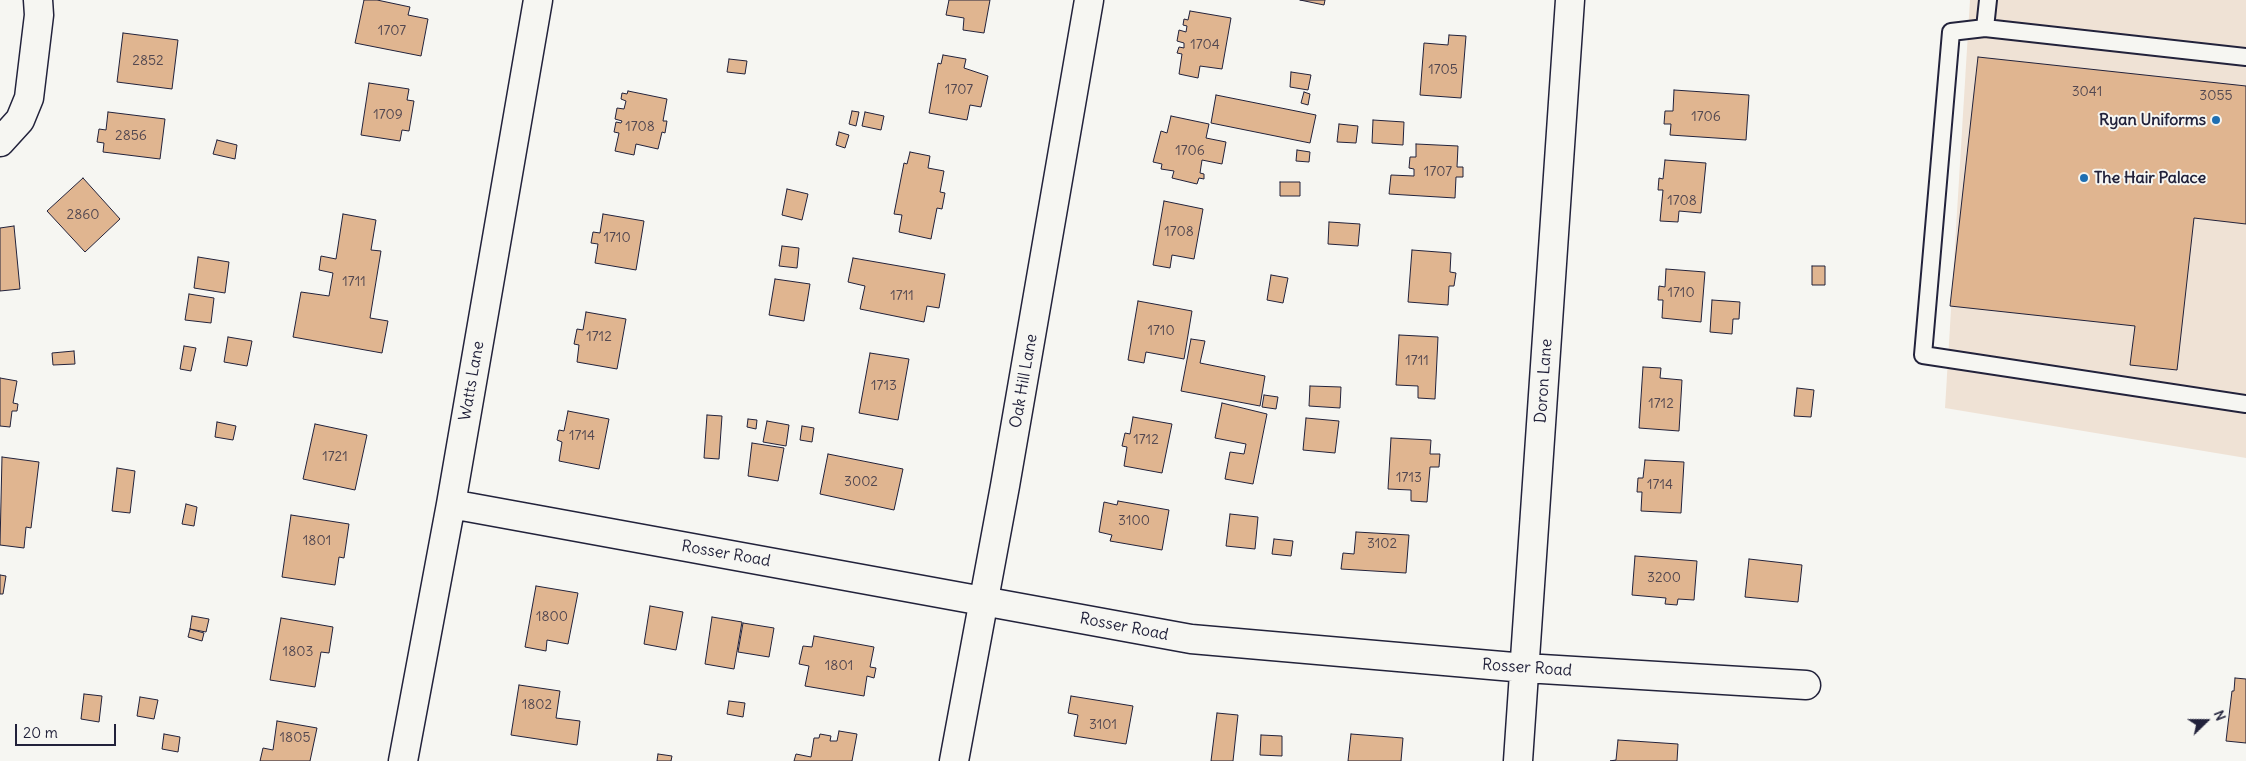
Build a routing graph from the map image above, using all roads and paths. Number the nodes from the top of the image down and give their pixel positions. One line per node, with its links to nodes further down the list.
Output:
1 (38, 0): 8 (street)
2 (538, 0): 10 (street, Watts Lane)
3 (1089, 0): 11 (street, Oak Hill Lane)
4 (1570, 0): 12 (street, Doron Lane)
5 (1988, 0): 6 (lane)
6 (1985, 28): 7 (lane); 9 (lane)
7 (2246, 57)
8 (0, 142)
9 (2246, 404)
10 (451, 504): 11 (street, Rosser Road); 14 (street, Watts Lane)
11 (984, 601): 12 (street, Rosser Road); 15 (street, Oak Hill Lane)
12 (1525, 668): 13 (street, Rosser Road); 16 (street, Doron Lane)
13 (1806, 686)
14 (403, 761)
15 (954, 761)
16 (1518, 761)

